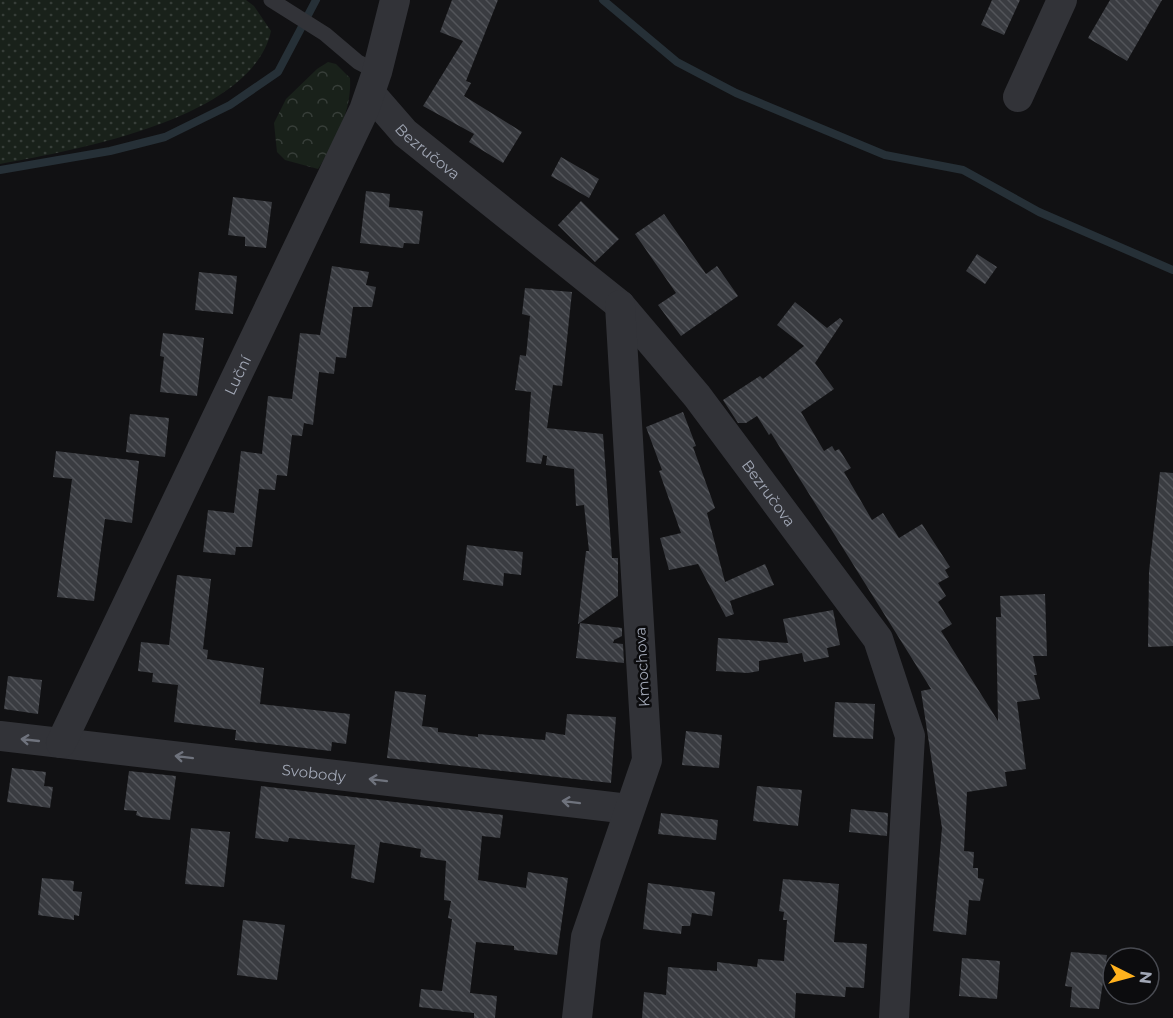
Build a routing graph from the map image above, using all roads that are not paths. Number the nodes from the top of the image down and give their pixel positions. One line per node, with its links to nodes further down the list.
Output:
1 (394, 0): 4 (street, Luční)
2 (1062, 0): 5 (street)
3 (276, 3): 4 (lane)
4 (374, 83): 6 (street, Bezručova); 8 (street, Luční)
5 (1018, 97)
6 (620, 305): 9 (street, Kmochova); 11 (street, Bezručova)
7 (0, 736): 8 (street, Svobody, one-way to 7)
8 (61, 743): 9 (street, Svobody, one-way to 8)
9 (629, 809): 10 (street, Kmochova)
10 (577, 1018)
11 (894, 1018)

